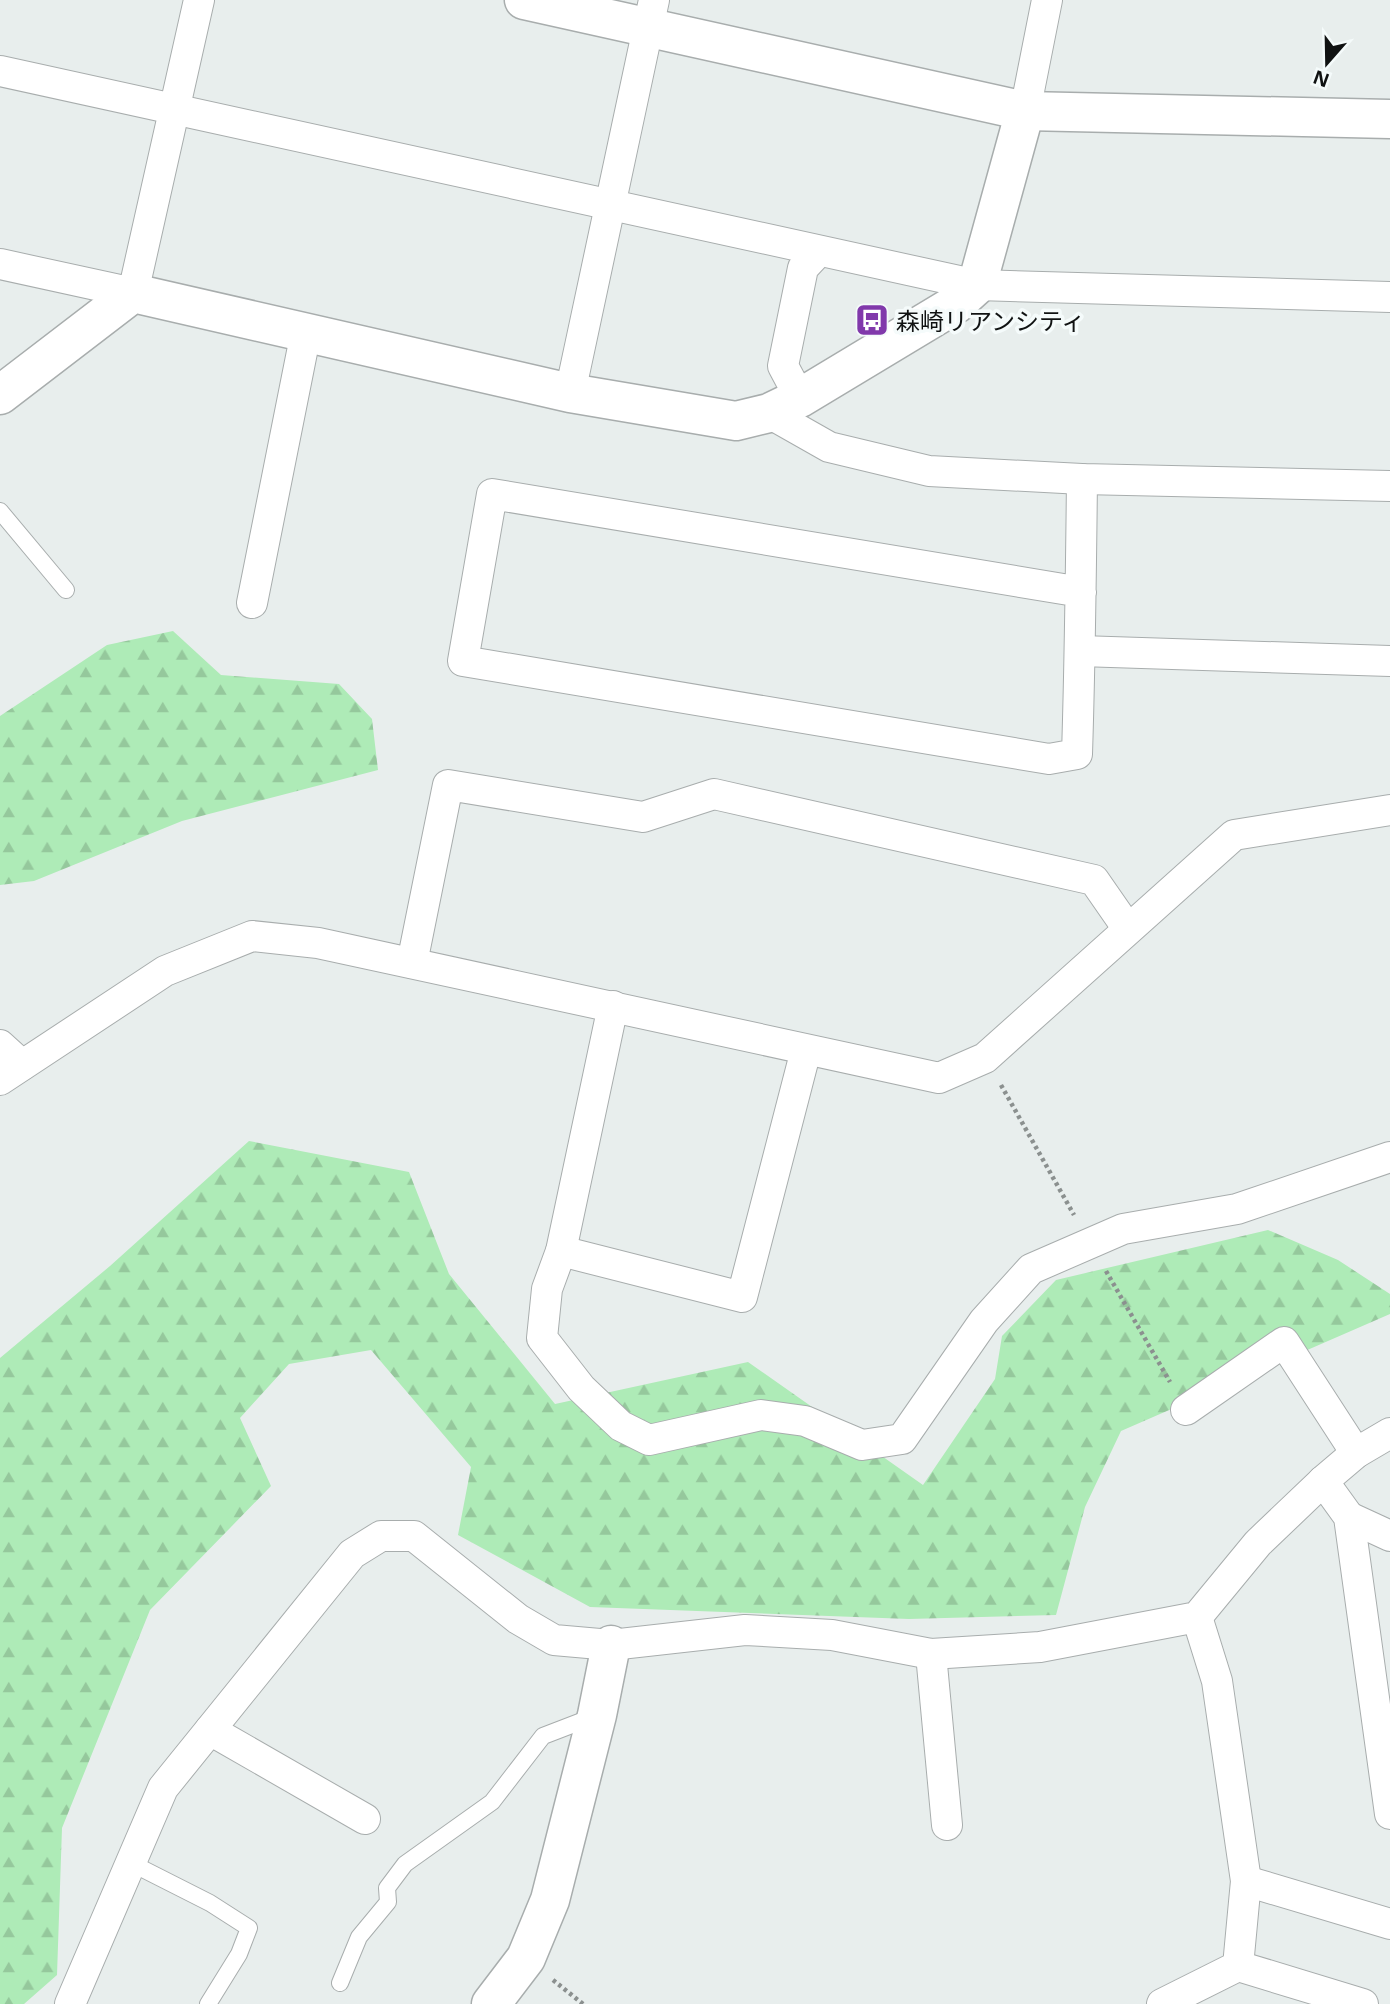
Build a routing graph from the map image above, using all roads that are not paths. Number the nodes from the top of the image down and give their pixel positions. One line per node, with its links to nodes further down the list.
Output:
1 (199, 0): 6 (street)
2 (524, 0): 4 (street)
3 (1047, 0): 7 (street)
4 (651, 14): 7 (street); 9 (street)
5 (0, 71): 6 (street)
6 (175, 109): 9 (street); 13 (street)
7 (1025, 111): 8 (street); 12 (street)
8 (1390, 119)
9 (610, 205): 10 (street); 16 (street)
10 (819, 251): 12 (street); 18 (street)
11 (0, 264): 13 (street)
12 (977, 285): 14 (street); 18 (street)
13 (134, 293): 15 (street); 17 (street)
14 (1390, 297)
15 (306, 332): 16 (street); 24 (street)
16 (570, 393): 18 (street)
17 (0, 395)
18 (784, 405): 19 (street)
19 (1082, 479): 20 (street); 23 (street)
20 (1390, 486)
21 (0, 511): 22 (lane)
22 (66, 590)
23 (1081, 592): 25 (street); 25 (street)
24 (252, 603)
25 (1080, 650): 26 (street)
26 (1390, 661)
27 (1390, 810): 28 (street)
28 (1128, 929): 29 (street); 32 (street)
29 (412, 963): 30 (street); 33 (street)
30 (613, 1006): 32 (street); 35 (street)
31 (0, 1045): 33 (street)
32 (806, 1049): 35 (street)
33 (11, 1073)
34 (1390, 1157): 35 (street)
35 (561, 1251)
36 (1186, 1410): 38 (street)
37 (1390, 1433): 38 (street)
38 (1356, 1452): 39 (street)
39 (1323, 1481): 40 (street); 42 (street)
40 (1349, 1517): 41 (street); 47 (street)
41 (1390, 1536)
42 (1197, 1617): 44 (street); 51 (street)
43 (611, 1645): 44 (street); 45 (street); 46 (street)
44 (931, 1654): 49 (street)
45 (597, 1715): 54 (lane); 57 (street)
46 (210, 1730): 48 (street); 50 (street)
47 (1390, 1814)
48 (365, 1819)
49 (947, 1825)
50 (131, 1863): 55 (street); 56 (lane)
51 (1246, 1881): 52 (street); 53 (street)
52 (1390, 1924)
53 (1238, 1966): 58 (street); 59 (street)
54 (340, 1983)
55 (76, 2002)
56 (208, 2004)
57 (491, 2004)
58 (1161, 2004)
59 (1363, 2004)

